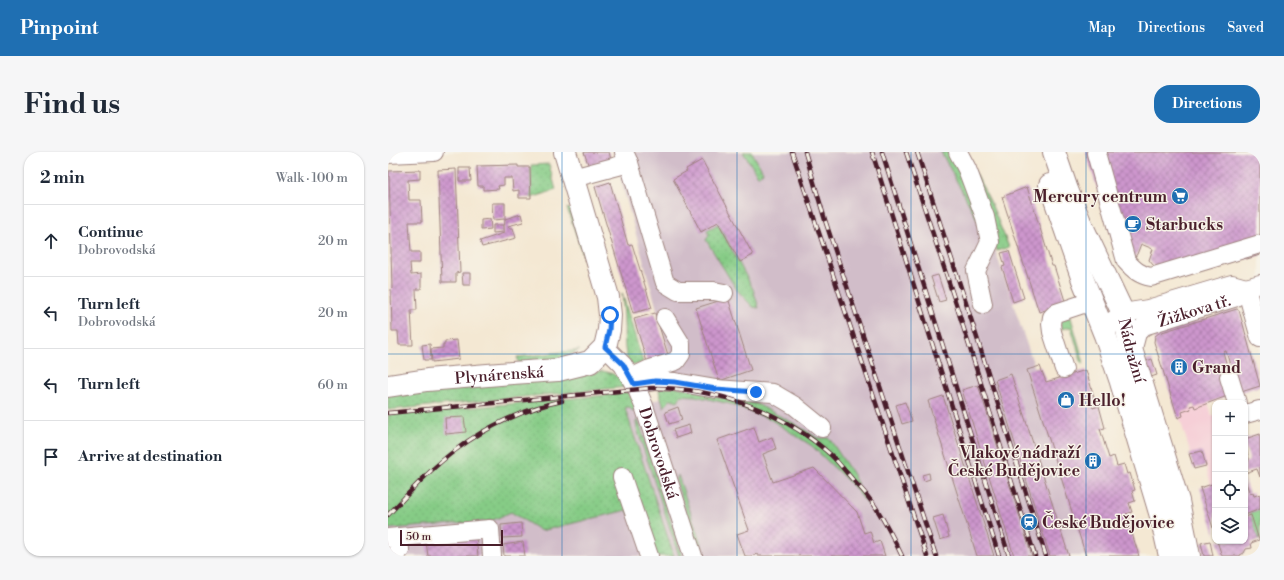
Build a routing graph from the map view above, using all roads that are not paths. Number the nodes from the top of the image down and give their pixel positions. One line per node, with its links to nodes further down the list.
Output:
1 (434, 152): 7 (street)
2 (565, 152): 9 (main road)
3 (958, 152): 14 (street)
4 (1039, 152): 13 (main road, Nádražní)
5 (1054, 152): 15 (main road, Nádražní)
6 (1098, 152): 10 (street)
7 (388, 154)
8 (627, 157): 9 (street); 12 (street)
9 (573, 178): 19 (main road)
10 (1260, 244)
11 (1253, 286): 15 (street, Žižkova tř.); 18 (street); 20 (street, Žižkova tř.)
12 (724, 292)
13 (1091, 300): 17 (main road, Nádražní); 21 (street)
14 (983, 304)
15 (1122, 313): 17 (street); 20 (main road, Nádražní)
16 (665, 318): 23 (street)
17 (1105, 334): 35 (main road, Nádražní)
18 (1260, 338)
19 (605, 347): 23 (street, Dobrovodská); 24 (main road, Plynárenská)
20 (1132, 352): 36 (main road, Nádražní)
21 (1064, 370)
22 (1229, 377): 25 (street)
23 (633, 381): 28 (street); 34 (street, Dobrovodská)
24 (388, 386)
25 (1236, 400)
26 (1260, 410): 27 (street)
27 (1248, 413)
28 (822, 428)
29 (622, 477): 33 (street)
30 (393, 537): 31 (street); 32 (street)
31 (393, 556)
32 (492, 556)
33 (649, 556)
34 (693, 556)
35 (1170, 556)
36 (1190, 556)

